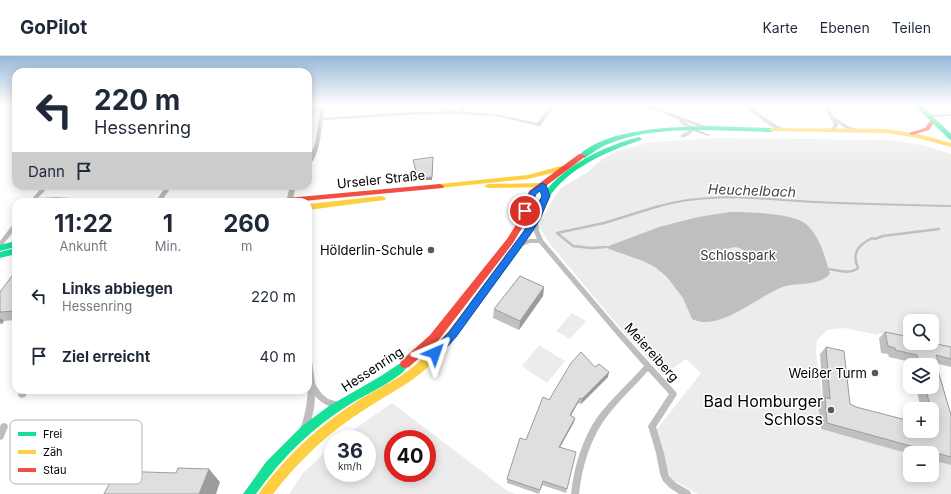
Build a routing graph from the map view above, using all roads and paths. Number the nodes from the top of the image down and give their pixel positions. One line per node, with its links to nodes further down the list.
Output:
1 (320, 125): 23 (street)
2 (688, 125): 17 (street)
3 (689, 125): 15 (street)
4 (764, 125): 11 (street)
5 (773, 125): 12 (street)
6 (836, 125): 13 (street)
7 (844, 125): 14 (street)
8 (928, 125): 18 (street)
9 (933, 125): 20 (street)
10 (936, 125): 16 (street)
11 (758, 130): 12 (street); 15 (street)
12 (784, 130): 13 (street)
13 (828, 130): 14 (street)
14 (857, 131): 18 (street)
15 (708, 132): 17 (street); 20 (street)
16 (943, 132): 19 (street); 20 (street)
17 (679, 133): 24 (street); 26 (street)
18 (906, 133): 20 (street)
19 (951, 138)
20 (934, 141): 21 (street); 22 (street)
21 (951, 145)
22 (951, 150)
23 (312, 159)
24 (571, 164): 25 (street, Urseler Straße); 27 (street, Hessenring)
25 (499, 179): 27 (street, Urseler Straße); 32 (street, Urseler Straße)
26 (560, 181): 27 (street, Urseler Straße); 30 (street, Hessenring)
27 (542, 185): 28 (street, Urseler Straße); 30 (street); 33 (street, Hessenring)
28 (511, 186): 33 (street); 34 (street, Urseler Straße)
29 (43, 190): 31 (street)
30 (546, 196): 35 (street, Hessenring)
31 (36, 198)
32 (312, 199)
33 (530, 200): 46 (street, Hessenring)
34 (312, 207)
35 (535, 221): 37 (street, Meiereiberg); 39 (street, Hessenring)
36 (12, 230): 40 (street)
37 (541, 241): 39 (street); 43 (street, Meiereiberg)
38 (12, 244): 40 (street)
39 (519, 245): 52 (street, Hessenring)
40 (0, 246)
41 (12, 252): 42 (street)
42 (0, 255)
43 (648, 366): 50 (street, Meiereiberg); 53 (street)
44 (312, 383): 46 (street)
45 (311, 394): 48 (street)
46 (341, 405): 48 (street, Hessenring)
47 (4, 427): 49 (street)
48 (302, 432): 51 (street, Hessenring)
49 (0, 436)
50 (684, 492)
51 (249, 494)
52 (265, 494)
53 (575, 494)

